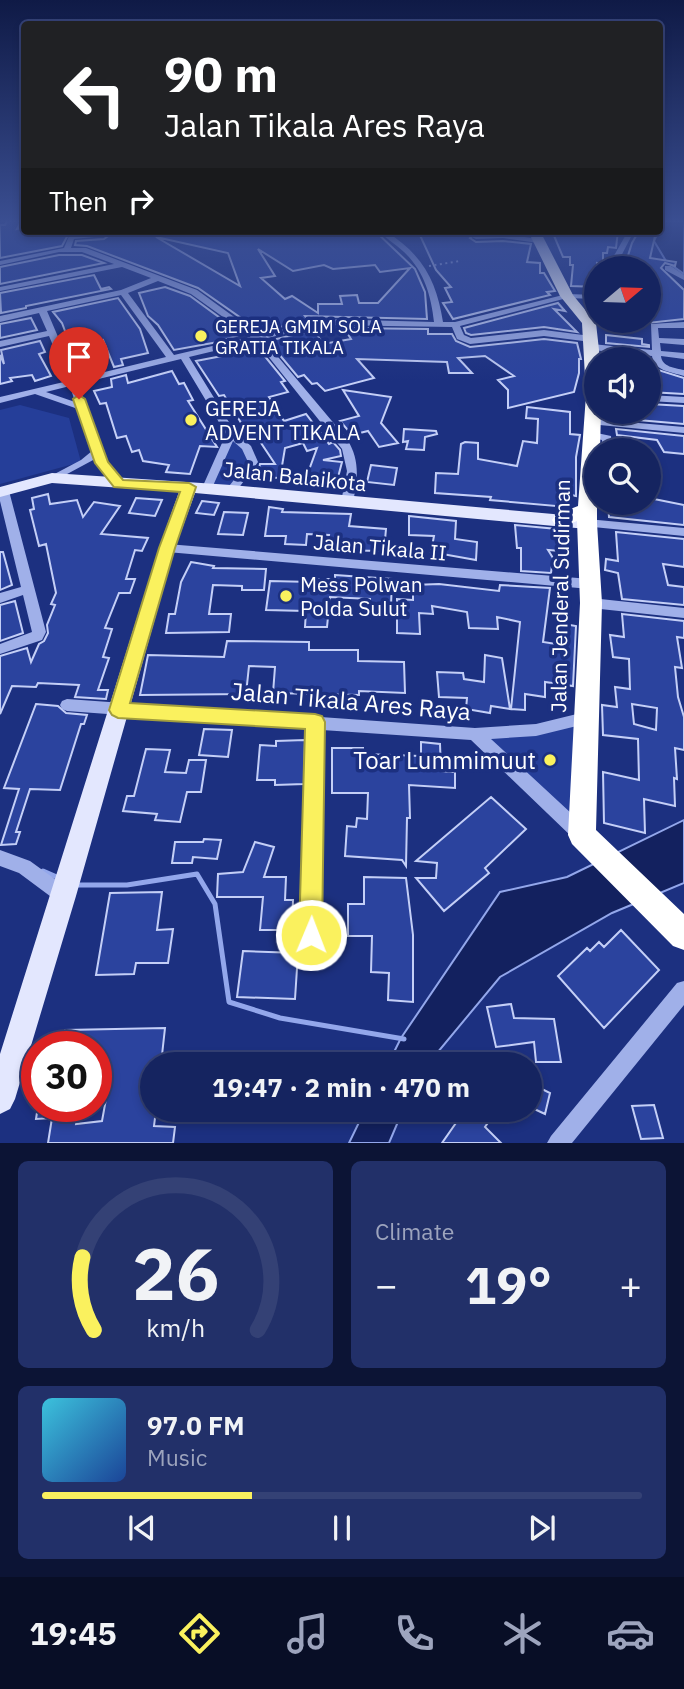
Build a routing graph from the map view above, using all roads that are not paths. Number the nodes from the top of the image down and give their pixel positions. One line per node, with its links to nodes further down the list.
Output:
1 (75, 274): 6 (street)
2 (149, 274): 5 (street)
3 (426, 274): 15 (street)
4 (555, 274): 7 (highway)
5 (159, 278): 9 (street); 19 (street)
6 (0, 289)
7 (563, 290): 8 (street); 10 (street); 13 (street); 18 (highway)
8 (584, 290)
9 (124, 292): 11 (street); 29 (street)
10 (584, 294)
11 (42, 310): 12 (street); 16 (street)
12 (0, 318)
13 (455, 325): 15 (street); 18 (street)
14 (684, 325): 20 (street)
15 (439, 326): 19 (street)
16 (51, 333): 22 (street); 32 (street)
17 (592, 333): 18 (street)
18 (591, 336): 23 (highway, Jalan Jenderal Sudirman); 24 (street)
19 (257, 337): 26 (street); 50 (street)
20 (655, 340): 21 (street); 25 (street)
21 (684, 342)
22 (0, 344)
23 (592, 347)
24 (629, 347)
25 (656, 347)
26 (183, 355): 29 (street); 41 (street)
27 (661, 355): 28 (street)
28 (684, 356)
29 (170, 358): 32 (street)
30 (661, 366): 31 (street)
31 (684, 373)
32 (73, 382): 33 (street); 37 (street)
33 (34, 391): 35 (street); 37 (street)
34 (661, 399): 36 (street)
35 (0, 400)
36 (684, 400)
37 (81, 407): 44 (street)
38 (593, 424): 39 (highway, Jalan Jenderal Sudirman)
39 (593, 428): 40 (street); 42 (highway, Jalan Jenderal Sudirman); 43 (street)
40 (684, 430)
41 (231, 433): 47 (street); 48 (street)
42 (593, 438)
43 (607, 438)
44 (99, 451): 45 (street); 46 (street)
45 (52, 478): 46 (main road, Jalan Balaikota); 49 (main road, Jalan Balaikota)
46 (119, 484): 47 (main road, Jalan Balaikota)
47 (198, 488): 48 (main road, Jalan Balaikota); 55 (main road)
48 (231, 490): 50 (main road, Jalan Balaikota)
49 (2, 492): 52 (street)
50 (347, 502): 53 (main road, Jalan Balaikota)
51 (587, 516): 53 (highway); 54 (street); 57 (highway, Jalan Jenderal Sudirman)
52 (5, 518): 56 (street)
53 (562, 520)
54 (684, 531)
55 (167, 548): 57 (street, Jalan Tikala II); 62 (main road)
56 (28, 589): 58 (street); 60 (street)
57 (591, 594): 59 (street, Jalan Tikala II); 63 (highway, Jalan Jenderal Sudirman)
58 (0, 598)
59 (684, 613)
60 (0, 649)
61 (67, 705): 62 (street)
62 (119, 709): 64 (street, Jalan Tikala Ares Raya); 68 (main road)
63 (585, 718): 65 (street); 66 (highway, Jalan Jenderal Sudirman)
64 (315, 722): 65 (street, Jalan Tikala Ares Raya); 69 (street)
65 (475, 734): 66 (street, Jalan Tikala Ares Raya)
66 (586, 838): 70 (highway)
67 (0, 859): 68 (street)
68 (65, 895): 72 (main road)
69 (311, 935)
70 (684, 935)
71 (684, 990): 73 (street)
72 (0, 1099)
73 (558, 1143)

